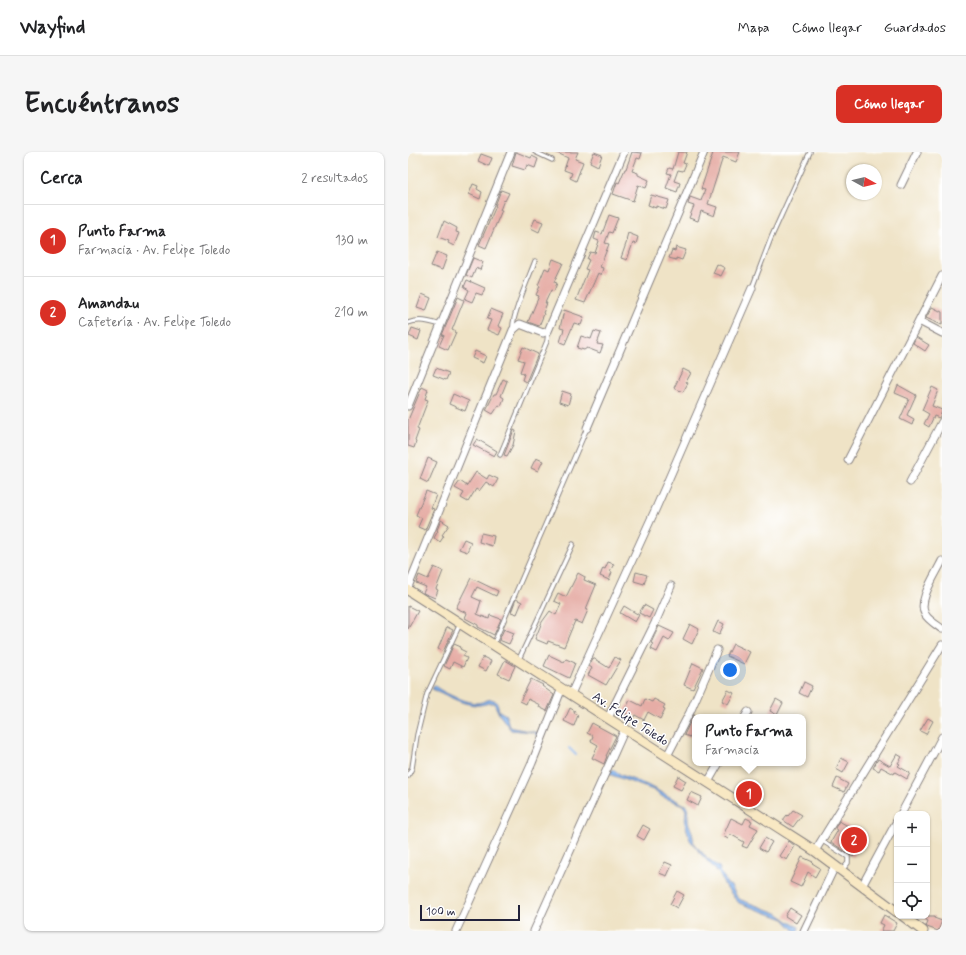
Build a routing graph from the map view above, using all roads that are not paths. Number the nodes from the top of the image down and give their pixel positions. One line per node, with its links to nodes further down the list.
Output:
1 (511, 152): 14 (street)
2 (535, 152): 7 (lane)
3 (624, 152): 16 (street)
4 (704, 152): 20 (street)
5 (810, 152): 11 (lane)
6 (917, 152): 8 (street)
7 (552, 160)
8 (901, 185)
9 (535, 262): 15 (lane)
10 (942, 276): 12 (street)
11 (752, 288): 35 (street)
12 (919, 321): 17 (street); 22 (street)
13 (408, 324): 14 (lane)
14 (441, 325): 18 (street)
15 (513, 330): 16 (street); 27 (street)
16 (548, 331): 21 (lane)
17 (942, 333)
18 (408, 406)
19 (942, 422): 23 (street)
20 (587, 428): 30 (lane)
21 (500, 455)
22 (848, 460)
23 (910, 482)
24 (573, 544): 33 (lane)
25 (942, 561): 29 (street)
26 (671, 586): 36 (street)
27 (408, 589): 28 (main road, Av. Felipe Toledo)
28 (461, 623): 30 (main road, Av. Felipe Toledo); 41 (lane)
29 (942, 629)
30 (493, 644): 33 (main road, Av. Felipe Toledo)
31 (942, 645): 45 (street)
32 (717, 650): 39 (street)
33 (518, 660): 34 (main road, Av. Felipe Toledo)
34 (562, 688): 35 (main road, Av. Felipe Toledo); 51 (street)
35 (571, 694): 36 (main road, Av. Felipe Toledo)
36 (608, 718): 37 (main road, Av. Felipe Toledo)
37 (625, 729): 39 (main road, Av. Felipe Toledo); 53 (street)
38 (942, 737): 43 (street)
39 (667, 756): 42 (main road, Av. Felipe Toledo)
40 (717, 766): 42 (street)
41 (408, 776)
42 (708, 782): 46 (main road, Av. Felipe Toledo)
43 (903, 811)
44 (894, 827): 48 (street)
45 (822, 840): 46 (street); 47 (lane)
46 (814, 851): 47 (main road, Av. Felipe Toledo)
47 (838, 869): 48 (main road, Av. Felipe Toledo); 52 (street)
48 (862, 886): 49 (main road, Av. Felipe Toledo)
49 (894, 910)
50 (907, 919): 54 (main road)
51 (458, 930)
52 (805, 930)
53 (534, 931)
54 (923, 931)

